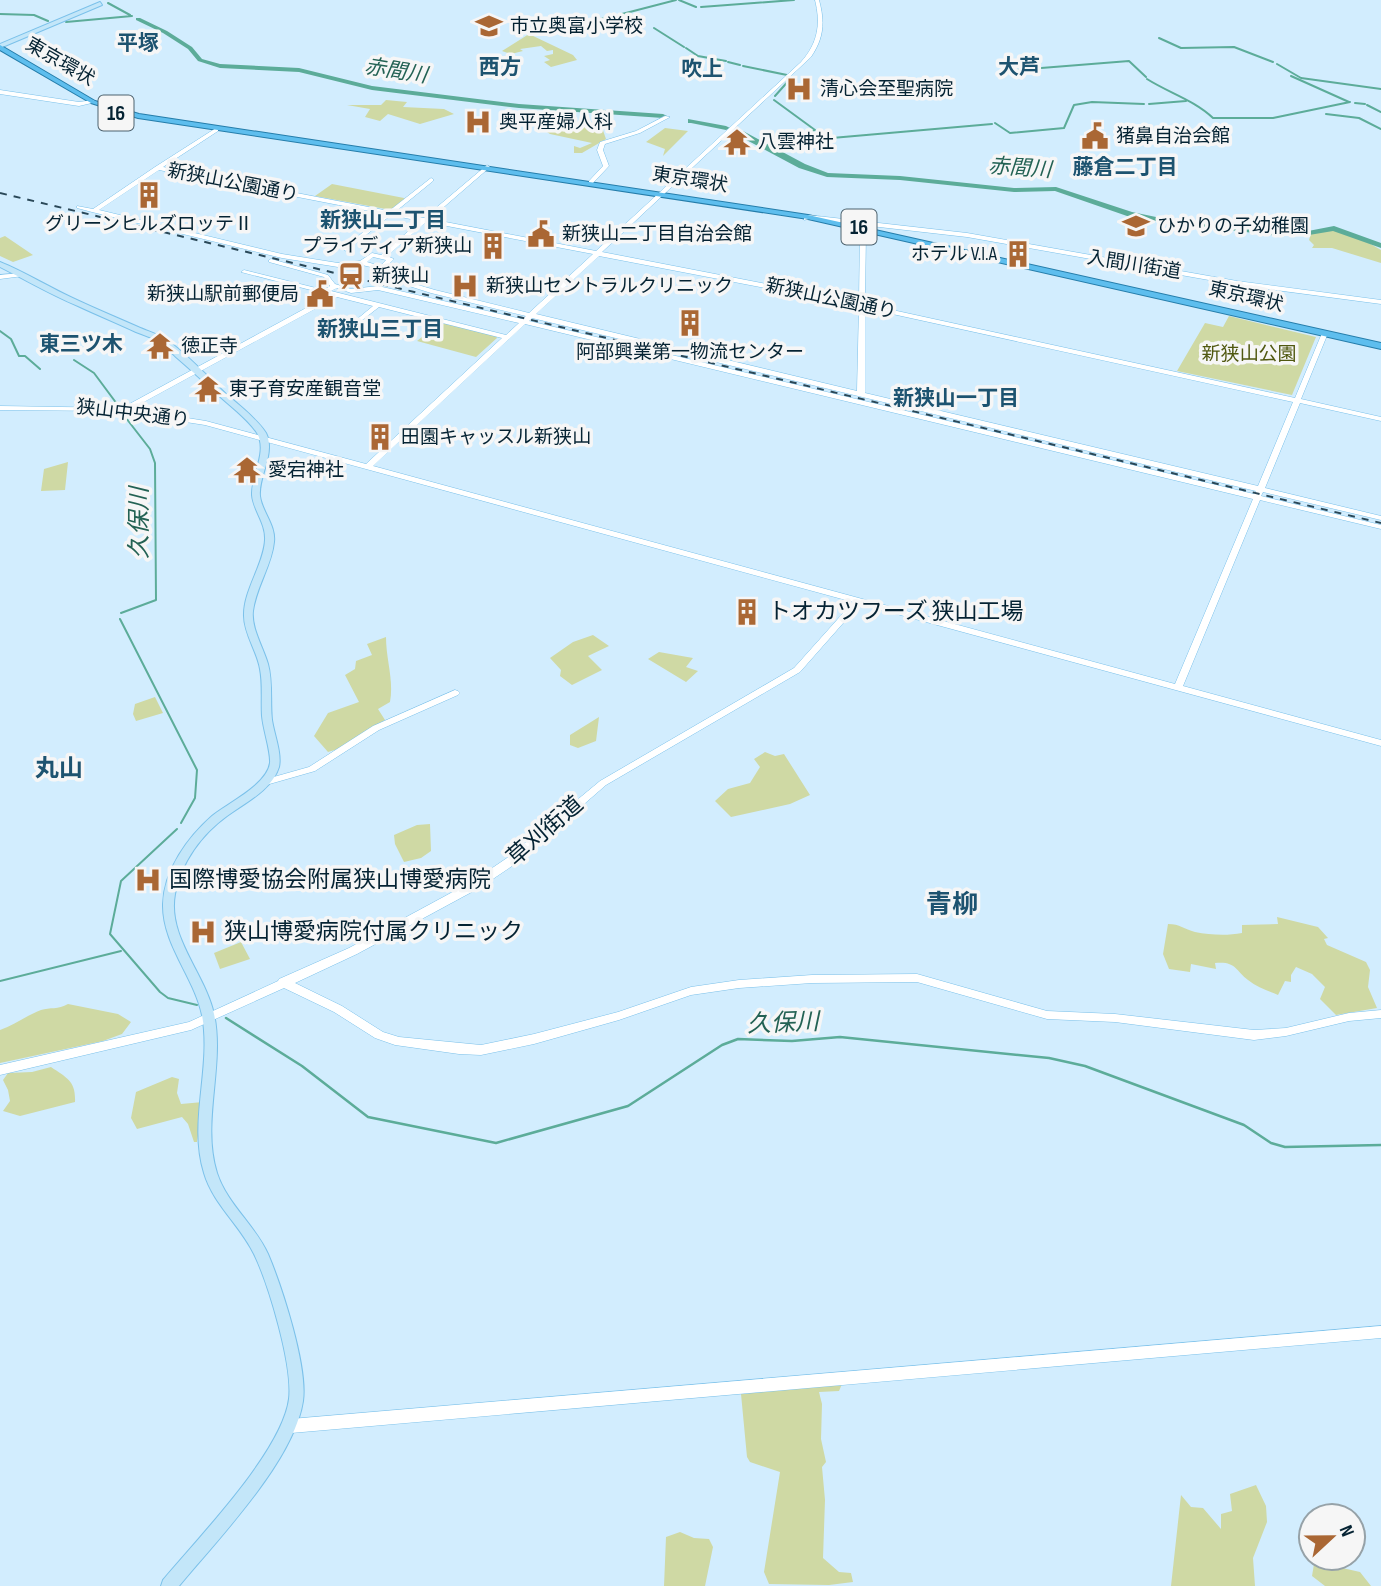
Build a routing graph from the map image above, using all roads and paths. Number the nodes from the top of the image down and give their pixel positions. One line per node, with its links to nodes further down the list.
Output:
1 (817, 0): 13 (street)
2 (102, 3): 3 (main road); 4 (main road)
3 (31, 32)
4 (0, 47): 6 (highway, 東京環状 / 16)
5 (0, 92): 6 (street)
6 (91, 102): 8 (highway, 東京環状 / 16); 9 (highway, 東京環状 / 16)
7 (667, 117): 12 (street)
8 (216, 130): 9 (highway, 東京環状 / 16); 10 (street)
9 (486, 168): 12 (highway, 東京環状 / 16); 13 (highway, 東京環状 / 16); 18 (street)
10 (157, 169): 15 (street); 16 (street, 新狭山公園通り)
11 (431, 180): 16 (street)
12 (591, 182): 13 (highway, 東京環状 / 16)
13 (661, 194): 17 (highway, 東京環状 / 16); 21 (street)
14 (79, 207): 15 (street)
15 (94, 211): 24 (street)
16 (391, 213): 18 (street, 新狭山公園通り); 20 (street)
17 (807, 218): 19 (highway, 東京環状 / 16); 32 (street, 入間川街道); 37 (highway, 東京環状 / 16)
18 (426, 219): 21 (street, 新狭山公園通り); 22 (street)
19 (863, 230): 34 (street); 37 (highway, 東京環状 / 16)
20 (346, 249)
21 (598, 252): 34 (street, 新狭山公園通り); 35 (street)
22 (382, 257): 24 (street); 26 (street)
23 (271, 261): 30 (street)
24 (362, 263): 26 (street)
25 (0, 264): 28 (main road)
26 (381, 268): 35 (street)
27 (244, 272): 30 (street)
28 (20, 275): 29 (street); 40 (main road)
29 (0, 277)
30 (334, 290): 31 (street); 40 (street)
31 (348, 294): 33 (street); 35 (street)
32 (1381, 302)
33 (377, 305): 36 (street); 38 (street)
34 (863, 305): 41 (street); 42 (street, 新狭山公園通り)
35 (527, 318): 38 (street); 41 (street); 48 (street)
36 (352, 326)
37 (1324, 334): 39 (highway, 東京環状 / 16); 42 (street)
38 (507, 337): 47 (street)
39 (1381, 347)
40 (197, 369): 44 (street); 46 (main road)
41 (861, 395): 48 (street)
42 (1296, 401): 45 (street, 新狭山公園通り); 48 (street)
43 (0, 408): 44 (street, 狭山中央通り)
44 (124, 410): 46 (street, 狭山中央通り)
45 (1381, 419)
46 (264, 439): 47 (street, 狭山中央通り); 55 (main road)
47 (368, 467): 51 (street, 狭山中央通り)
48 (1256, 492): 49 (street); 50 (street); 52 (street)
49 (1381, 518)
50 (1381, 527)
51 (858, 601): 52 (street, 狭山中央通り); 56 (street, 草刈街道)
52 (1178, 688): 54 (street, 狭山中央通り)
53 (455, 693): 55 (street)
54 (1381, 743)
55 (266, 782): 58 (main road)
56 (283, 982): 57 (street); 58 (street, 草刈街道)
57 (1381, 1014)
58 (209, 1017): 59 (street, 草刈街道); 61 (main road)
59 (0, 1070)
60 (1381, 1332): 61 (street)
61 (291, 1426): 62 (main road)
62 (169, 1586)

